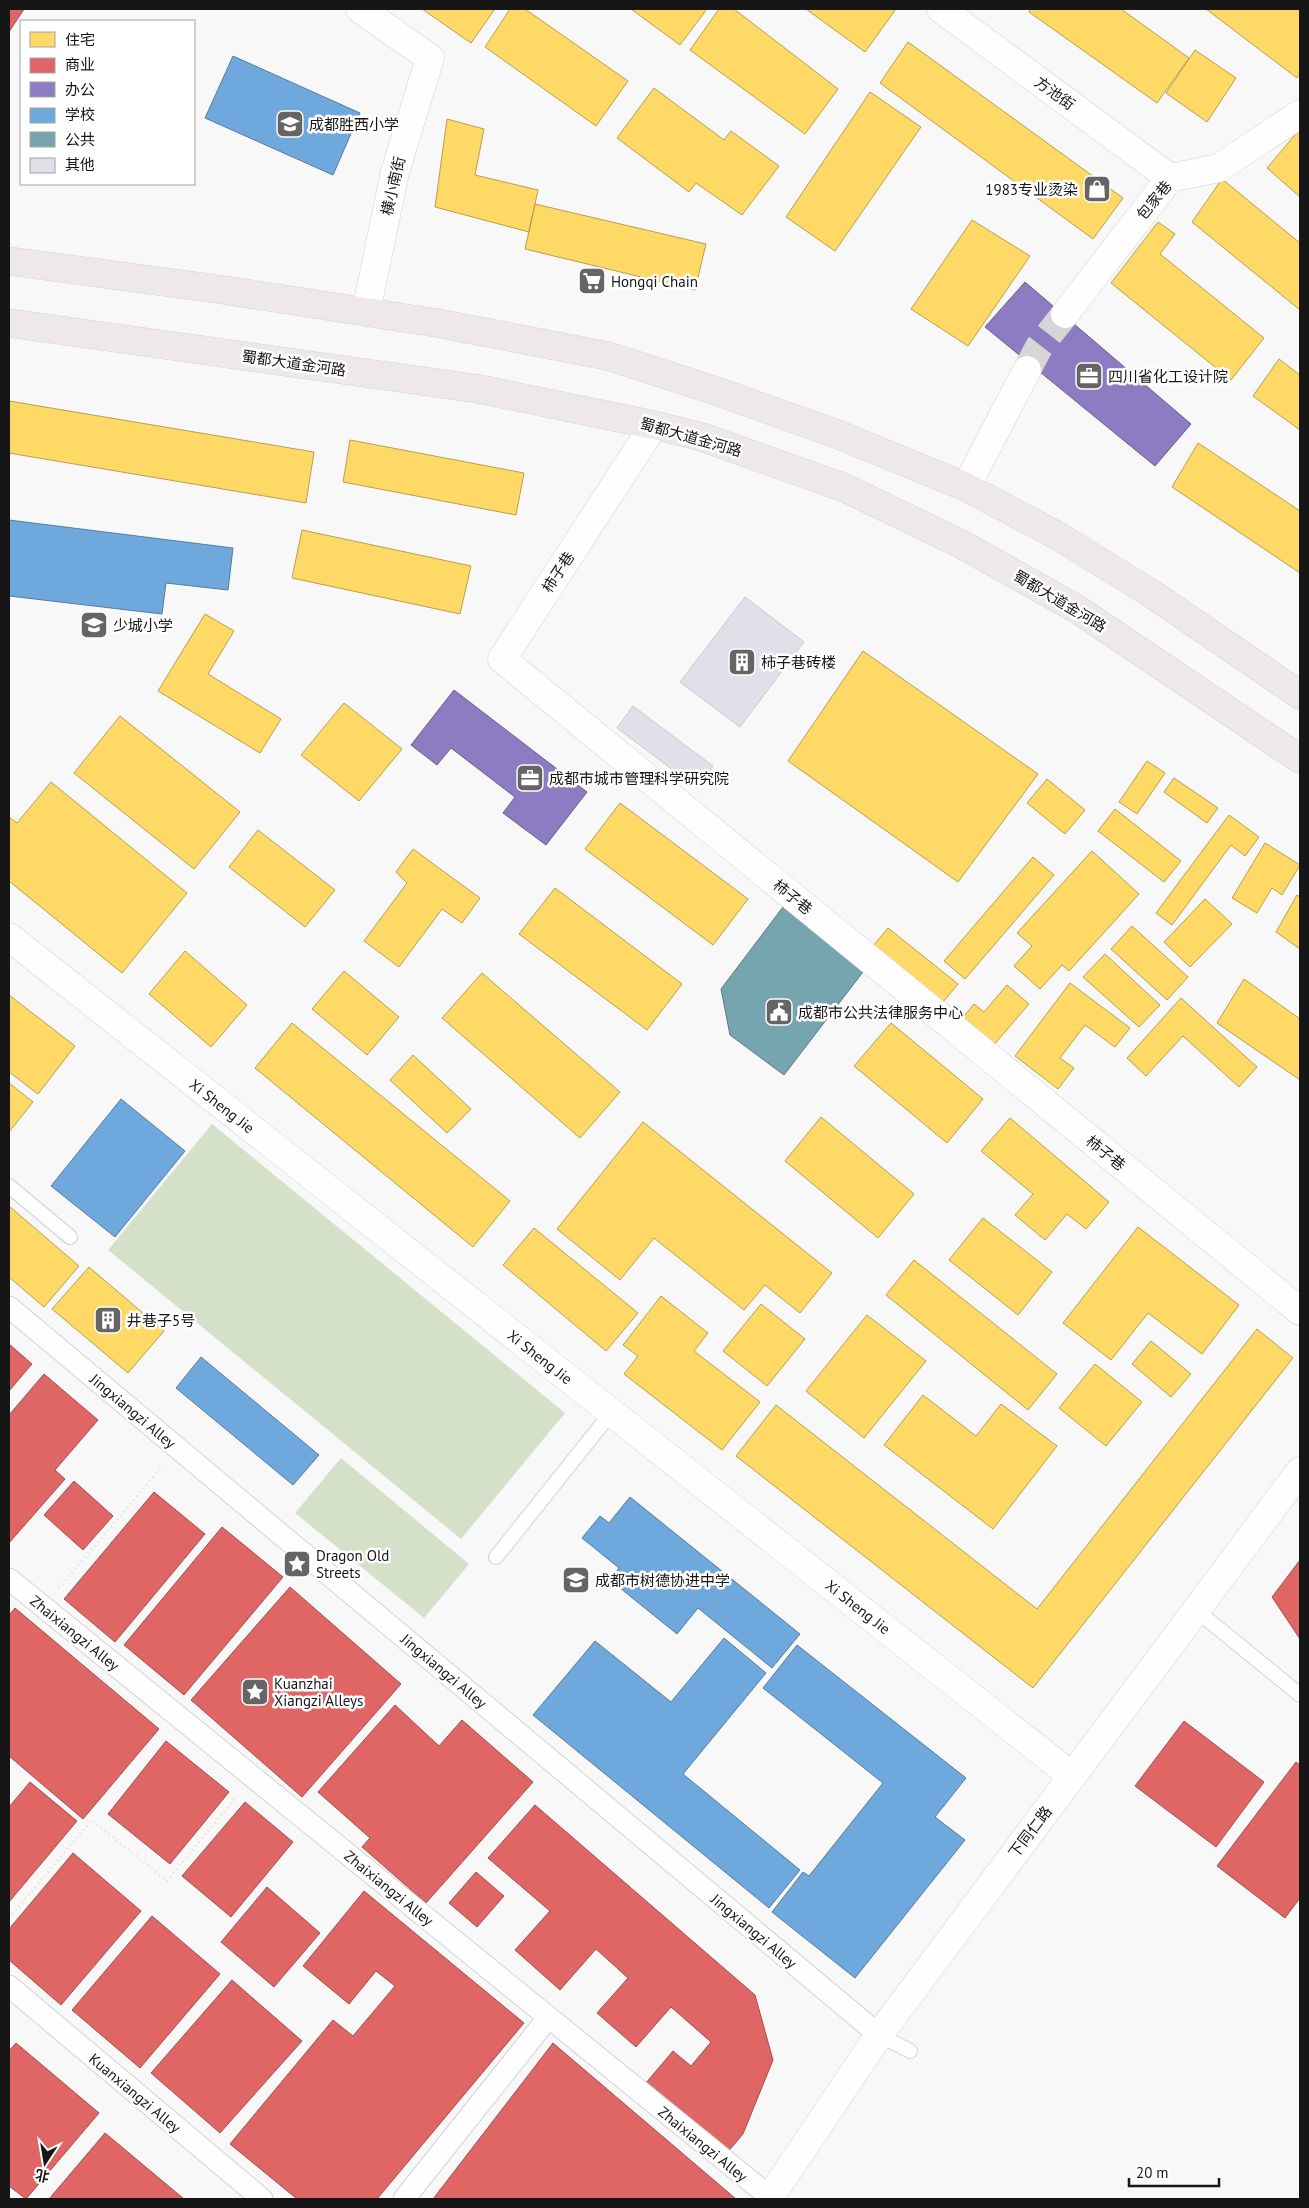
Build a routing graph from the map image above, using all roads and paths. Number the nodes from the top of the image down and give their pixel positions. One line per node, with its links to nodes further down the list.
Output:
1 (360, 9): 6 (street, 横小南街)
2 (941, 9): 4 (street, 方池街)
3 (1300, 114): 4 (street, 包家巷)
4 (1170, 178): 7 (street, 包家巷)
5 (9, 261): 6 (main road)
6 (366, 312): 11 (main road)
7 (1065, 314)
8 (9, 323): 10 (main road, 蜀都大道金河路)
9 (1028, 370): 11 (street)
10 (654, 425): 13 (main road, 蜀都大道金河路); 18 (street, 柿子巷)
11 (966, 487): 12 (main road)
12 (1300, 695)
13 (1300, 759)
14 (9, 937): 19 (street, Xi Sheng Jie)
15 (9, 1186): 16 (lane)
16 (70, 1237)
17 (9, 1307): 20 (street, Jingxiangzi Alley)
18 (1300, 1311)
19 (611, 1412): 22 (lane); 28 (street, Xi Sheng Jie)
20 (178, 1449): 24 (path); 32 (street, Jingxiangzi Alley)
21 (1300, 1471): 25 (street, 下同仁路)
22 (496, 1557)
23 (9, 1579): 24 (street, Zhaixiangzi Alley)
24 (43, 1608): 27 (street, Zhaixiangzi Alley)
25 (1196, 1610): 26 (lane); 28 (street, 下同仁路)
26 (1300, 1695)
27 (254, 1776): 29 (path); 31 (street, Zhaixiangzi Alley)
28 (1072, 1776): 32 (street, 下同仁路)
29 (9, 1918)
30 (9, 1986): 35 (street, Kuanxiangzi Alley)
31 (548, 2018): 34 (street, Zhaixiangzi Alley); 36 (street)
32 (879, 2036): 33 (lane); 34 (street, 下同仁路)
33 (910, 2051)
34 (769, 2198)
35 (262, 2199)
36 (404, 2199)

